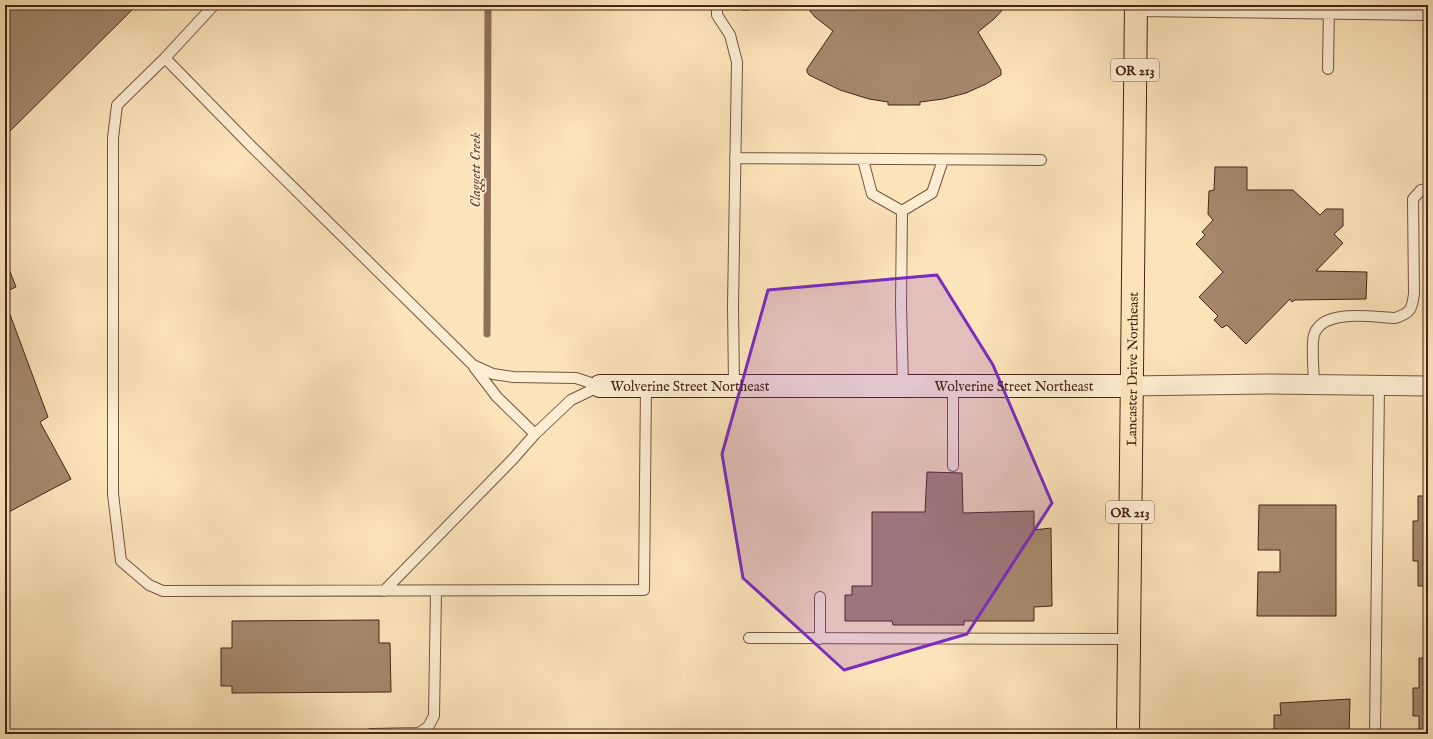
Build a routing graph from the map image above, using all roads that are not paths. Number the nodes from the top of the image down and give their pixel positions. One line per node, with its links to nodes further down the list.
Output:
1 (214, 5): 6 (lane)
2 (717, 5): 8 (lane)
3 (1136, 8): 4 (lane); 19 (main road, Lancaster Drive Northeast / OR 213)
4 (1329, 10): 5 (lane); 7 (lane)
5 (1428, 15)
6 (165, 58): 14 (lane); 26 (lane)
7 (1328, 70)
8 (735, 158): 9 (lane); 16 (lane)
9 (863, 160): 10 (lane); 13 (lane)
10 (944, 160): 11 (lane); 13 (lane)
11 (1041, 160)
12 (1428, 189): 17 (lane)
13 (902, 211): 22 (lane)
14 (473, 365): 18 (lane); 24 (lane)
15 (646, 385): 16 (street, Wolverine Street Northeast); 18 (street, Wolverine Street Northeast); 27 (lane)
16 (734, 385): 22 (street, Wolverine Street Northeast)
17 (1314, 385): 19 (street, Wolverine Street Northeast); 20 (street, Wolverine Street Northeast)
18 (600, 386): 24 (lane)
19 (1131, 386): 23 (street, Wolverine Street Northeast); 31 (main road, Lancaster Drive Northeast / OR 213)
20 (1379, 386): 21 (street, Wolverine Street Northeast); 34 (lane)
21 (1428, 386)
22 (904, 387): 23 (street, Wolverine Street Northeast)
23 (953, 387): 25 (lane)
24 (535, 434): 26 (lane)
25 (953, 466)
26 (384, 591): 27 (lane)
27 (436, 592): 32 (lane)
28 (820, 597): 30 (lane)
29 (749, 638): 30 (lane)
30 (820, 639): 31 (lane)
31 (1129, 639): 33 (main road, Lancaster Drive Northeast / OR 213)
32 (371, 734)
33 (1128, 734)
34 (1375, 734)

